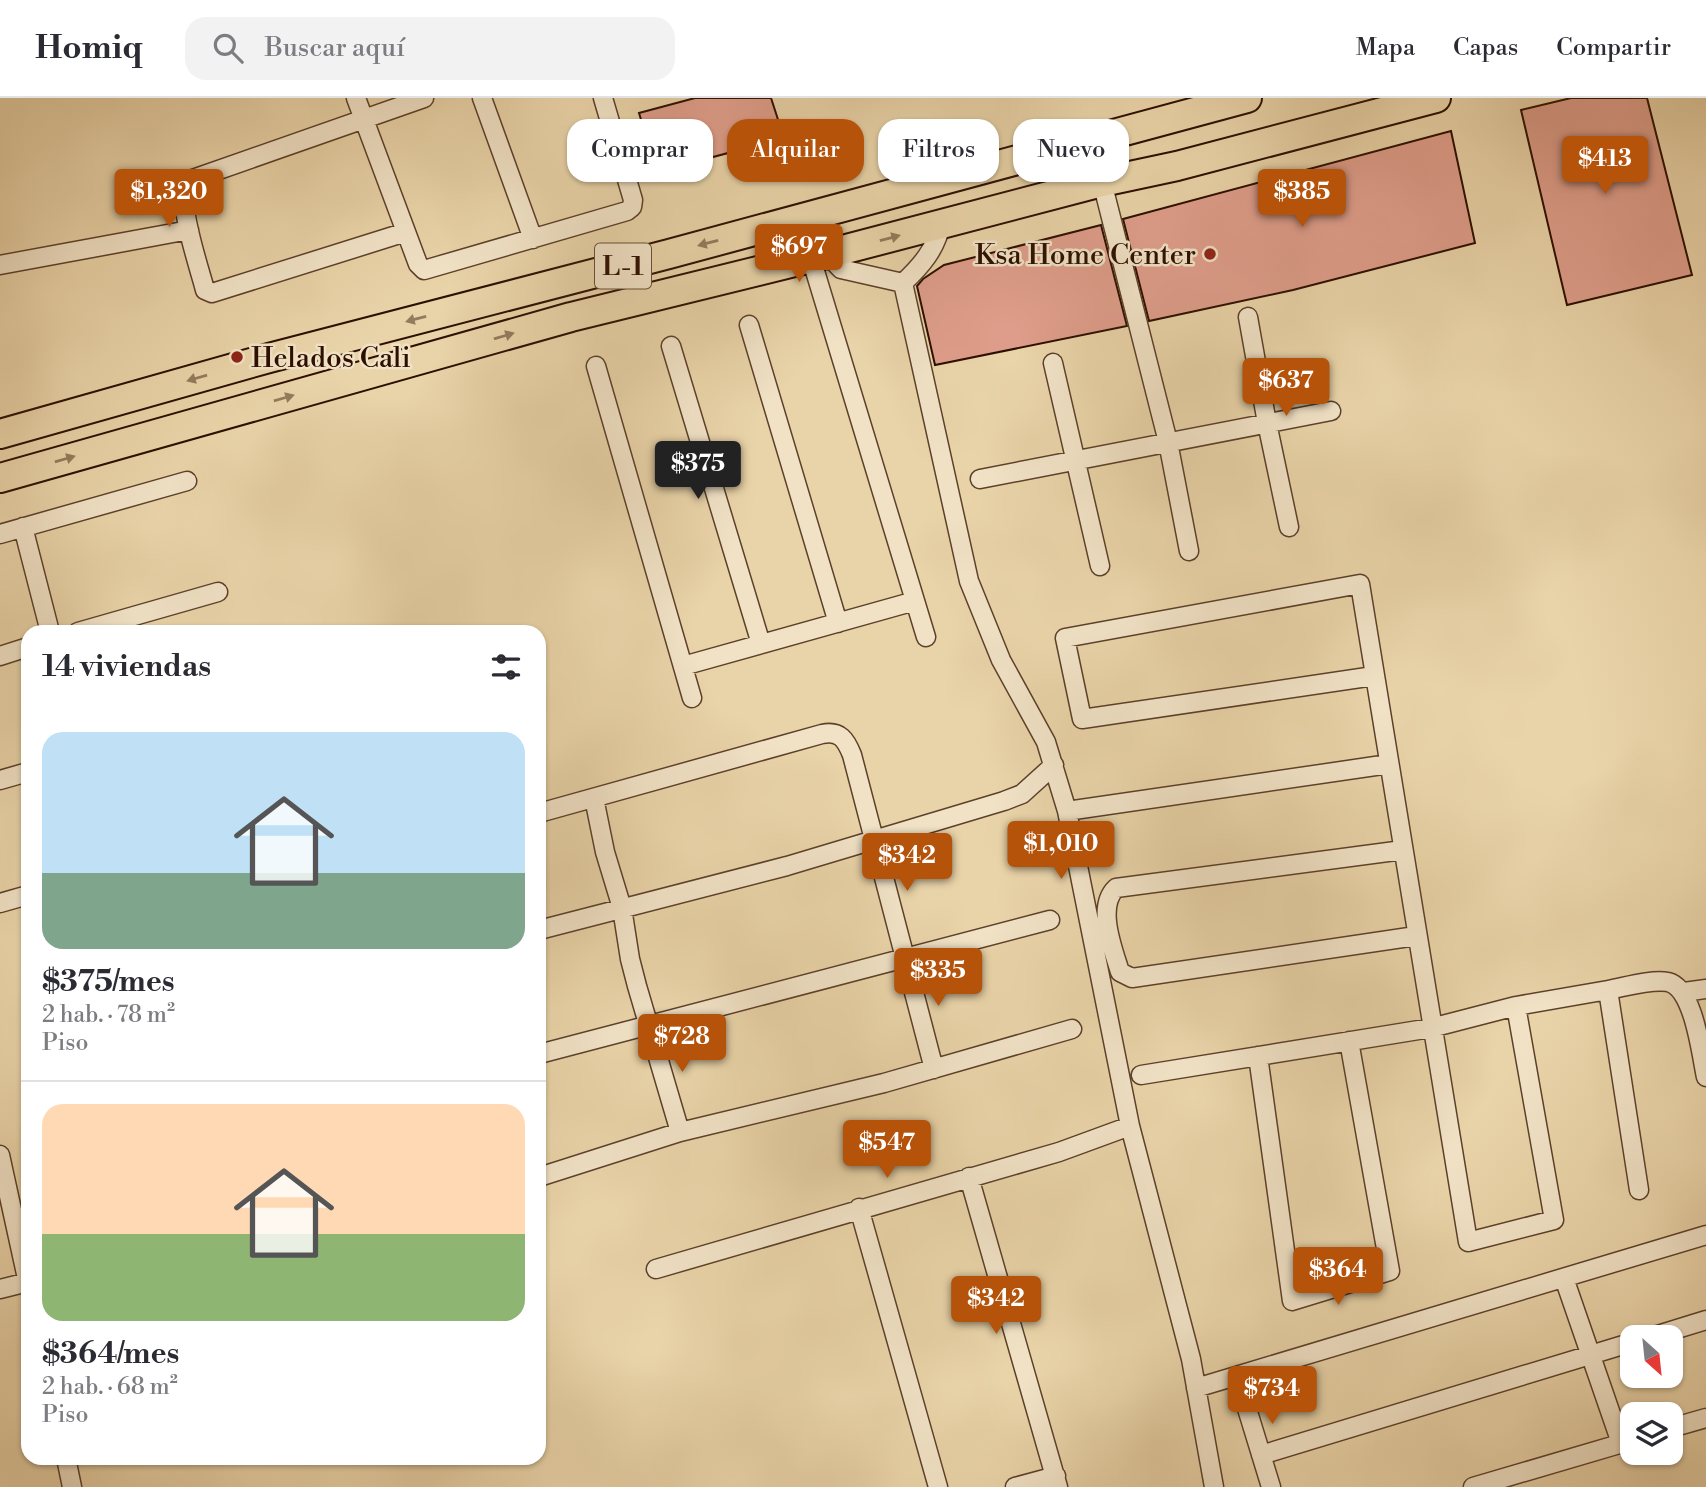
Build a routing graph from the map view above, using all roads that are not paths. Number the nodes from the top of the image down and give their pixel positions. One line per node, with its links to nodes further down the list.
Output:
1 (356, 98): 7 (street)
2 (424, 98): 7 (street)
3 (482, 98): 13 (street)
4 (603, 98): 13 (street)
5 (1247, 98): 24 (main road, L-1, one-way to 24)
6 (1436, 98): 8 (main road, L-1)
7 (364, 119): 11 (street); 12 (street)
8 (1129, 176)
9 (1102, 182): 10 (main road, L-1); 25 (street)
10 (941, 224): 14 (main road, L-1, one-way to 10); 16 (street)
11 (189, 230): 12 (street); 15 (street)
12 (406, 232): 13 (street)
13 (533, 239)
14 (819, 256): 16 (street); 27 (main road, L-1, one-way to 14); 36 (street)
15 (0, 265)
16 (903, 283): 48 (street)
17 (1248, 317): 23 (street)
18 (749, 325): 37 (street)
19 (671, 346): 41 (street)
20 (1053, 363): 26 (street)
21 (596, 366): 44 (street)
22 (1331, 411): 23 (street)
23 (1267, 423): 25 (street); 31 (street)
24 (0, 435)
25 (1168, 442): 26 (street); 33 (street)
26 (1076, 460): 28 (street); 34 (street)
27 (0, 478)
28 (981, 478)
29 (187, 481): 30 (street)
30 (23, 527): 32 (street); 38 (street)
31 (1289, 527)
32 (0, 534)
33 (1189, 551)
34 (1100, 566)
35 (218, 592): 39 (street)
36 (915, 601): 37 (street); 40 (street)
37 (838, 623): 41 (street)
38 (48, 625)
39 (102, 625)
40 (926, 636)
41 (761, 645): 44 (street)
42 (21, 649): 43 (street)
43 (0, 656)
44 (683, 666): 46 (street)
45 (1374, 676): 45 (street); 47 (street)
46 (692, 698)
47 (1389, 764): 53 (street); 55 (street)
48 (1054, 765): 53 (street); 54 (street)
49 (21, 774): 50 (street)
50 (0, 780)
51 (594, 797): 52 (street); 54 (street); 58 (street)
52 (546, 811)
53 (1067, 811): 76 (street)
54 (875, 839): 58 (street); 62 (street)
55 (1403, 850): 61 (street); 61 (street)
56 (21, 897): 57 (street)
57 (0, 902)
58 (622, 908): 60 (street); 67 (street)
59 (1050, 920): 62 (street)
60 (546, 928)
61 (1416, 936): 69 (street)
62 (906, 958): 67 (street); 73 (street)
63 (1706, 989): 65 (street)
64 (1608, 990): 65 (street); 66 (street); 81 (street)
65 (1684, 992): 75 (street)
66 (1516, 1006): 69 (street); 69 (street)
67 (650, 1026): 71 (street); 77 (street)
68 (1072, 1028): 73 (street)
69 (1431, 1028): 70 (street)
70 (1349, 1041): 72 (street); 72 (street)
71 (546, 1052)
72 (1258, 1056): 74 (street)
73 (934, 1069): 77 (street)
74 (1141, 1075)
75 (1706, 1077)
76 (1130, 1126): 80 (street); 94 (street)
77 (680, 1132): 79 (street)
78 (0, 1156): 84 (street)
79 (546, 1175)
80 (969, 1177): 82 (street); 101 (street)
81 (1639, 1190)
82 (859, 1208): 85 (street); 103 (street)
83 (1706, 1235): 86 (street)
84 (21, 1250)
85 (656, 1269)
86 (1564, 1278): 92 (street); 93 (street)
87 (21, 1284): 88 (street)
88 (0, 1289)
89 (1706, 1320): 90 (street)
90 (1684, 1327)
91 (1620, 1346): 92 (street)
92 (1590, 1355): 96 (street); 99 (street)
93 (1237, 1376): 94 (street); 99 (street)
94 (1196, 1388): 105 (street)
95 (1706, 1418): 97 (street)
96 (1620, 1425)
97 (1683, 1425)
98 (1620, 1443): 107 (street)
99 (1261, 1455): 106 (street)
100 (67, 1465): 102 (street)
101 (1057, 1482): 104 (street)
102 (72, 1487)
103 (938, 1487)
104 (1014, 1487)
105 (1214, 1487)
106 (1271, 1487)
107 (1473, 1487)

